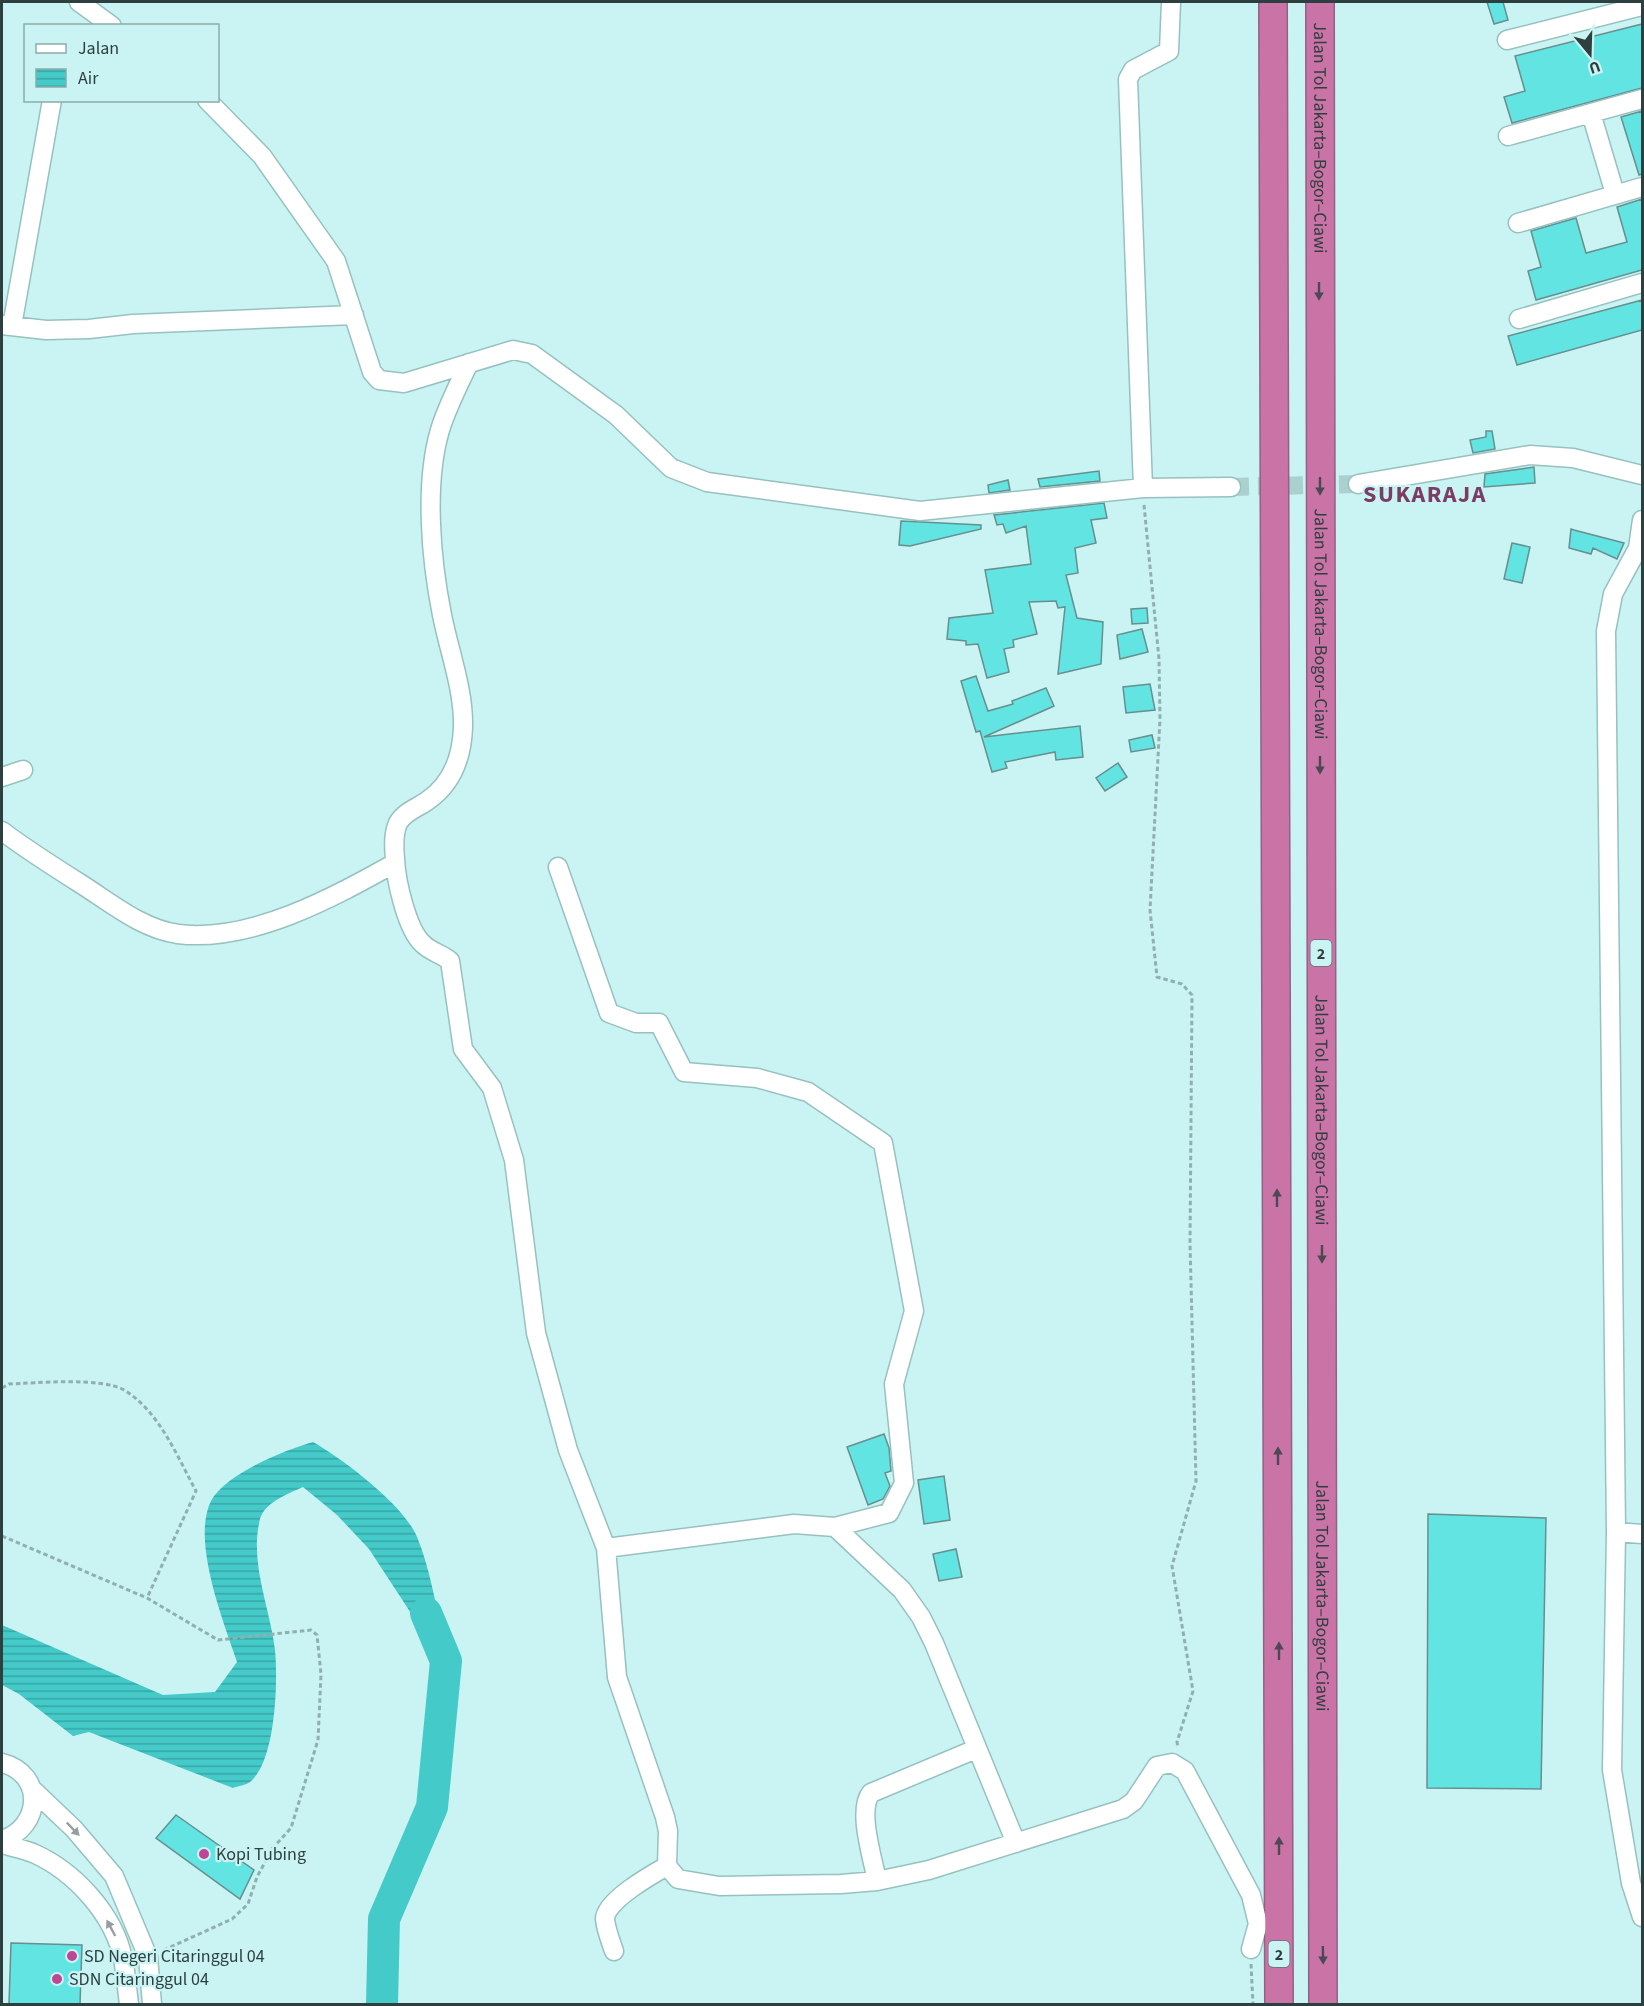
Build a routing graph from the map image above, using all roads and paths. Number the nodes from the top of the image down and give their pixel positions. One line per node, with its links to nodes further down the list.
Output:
1 (79, 2): 6 (street)
2 (1171, 2): 24 (street)
3 (1273, 2): 54 (highway, 2, one-way to 3)
4 (1320, 2): 55 (highway, Jalan Tol Jakarta–Bogor–Ciawi / 2, one-way to 55)
5 (1642, 6): 7 (street)
6 (109, 24)
7 (1507, 40)
8 (1642, 99): 11 (street)
9 (52, 102): 19 (street)
10 (209, 102): 17 (street)
11 (1591, 113): 12 (street); 14 (street)
12 (1508, 136)
13 (1642, 187): 14 (street)
14 (1615, 194): 15 (street)
15 (1518, 223)
16 (1642, 283): 18 (street)
17 (354, 315): 19 (street); 20 (street)
18 (1519, 319)
19 (7, 325)
20 (469, 363): 24 (street); 29 (street)
21 (1642, 475): 22 (street)
22 (1358, 484)
23 (1231, 486): 24 (street)
24 (1143, 488): 40 (path)
25 (1642, 520): 33 (street)
26 (23, 770): 27 (street)
27 (2, 777)
28 (2, 831): 29 (street)
29 (395, 863): 36 (street)
30 (558, 867): 32 (street)
31 (2, 1389): 37 (path)
32 (835, 1527): 36 (street); 38 (street)
33 (1616, 1532): 34 (street); 46 (street)
34 (1642, 1534)
35 (2, 1536): 37 (path)
36 (606, 1548): 44 (street)
37 (147, 1598): 49 (path)
38 (976, 1749): 43 (street); 45 (street)
39 (2, 1763): 41 (street)
40 (1181, 1768): 43 (street); 47 (street)
41 (31, 1788): 42 (street); 49 (street, one-way to 49)
42 (2, 1842): 51 (street, one-way to 42)
43 (1016, 1843): 45 (street)
44 (667, 1866): 45 (street); 48 (street)
45 (877, 1881)
46 (1642, 1917)
47 (1251, 1949)
48 (614, 1951)
49 (148, 1957): 52 (street)
50 (1252, 1974): 53 (path)
51 (129, 2004)
52 (152, 2004)
53 (1253, 2004)
54 (1279, 2004)
55 (1323, 2004)

